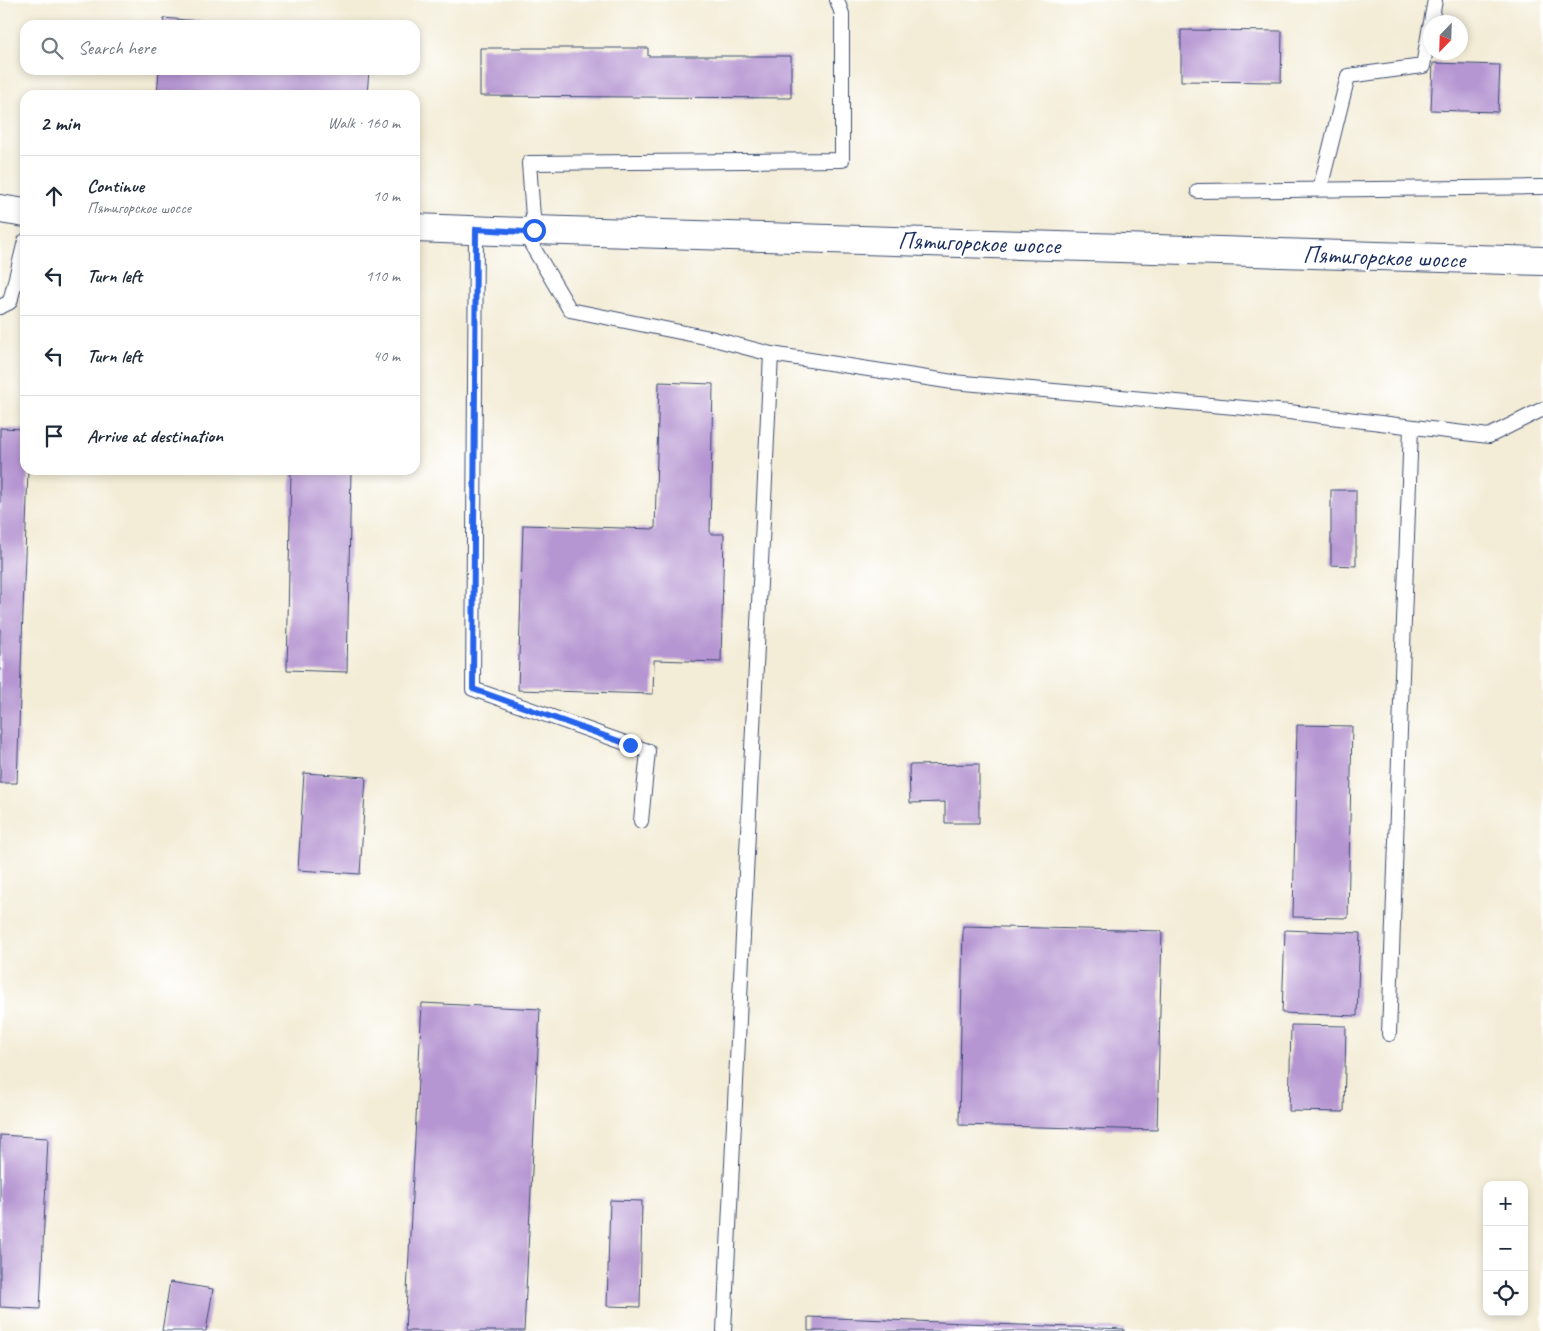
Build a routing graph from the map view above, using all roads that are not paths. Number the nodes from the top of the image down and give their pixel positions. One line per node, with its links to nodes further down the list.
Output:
1 (837, 0): 12 (lane)
2 (1435, 0): 3 (lane)
3 (1432, 15)
4 (1424, 60): 7 (lane)
5 (1543, 187): 7 (lane)
6 (1198, 190): 7 (lane)
7 (1320, 190)
8 (0, 209): 9 (main road)
9 (20, 212)
10 (420, 228): 11 (main road, Пятигорское шоссе)
11 (476, 229): 12 (main road, Пятигорское шоссе); 19 (lane)
12 (529, 231): 14 (main road, Пятигорское шоссе); 16 (lane)
13 (20, 261): 15 (lane)
14 (1543, 261)
15 (0, 307)
16 (771, 354): 18 (lane); 21 (lane)
17 (1543, 409): 18 (lane)
18 (1411, 427): 20 (lane)
19 (641, 821)
20 (1389, 1034)
21 (724, 1331)

